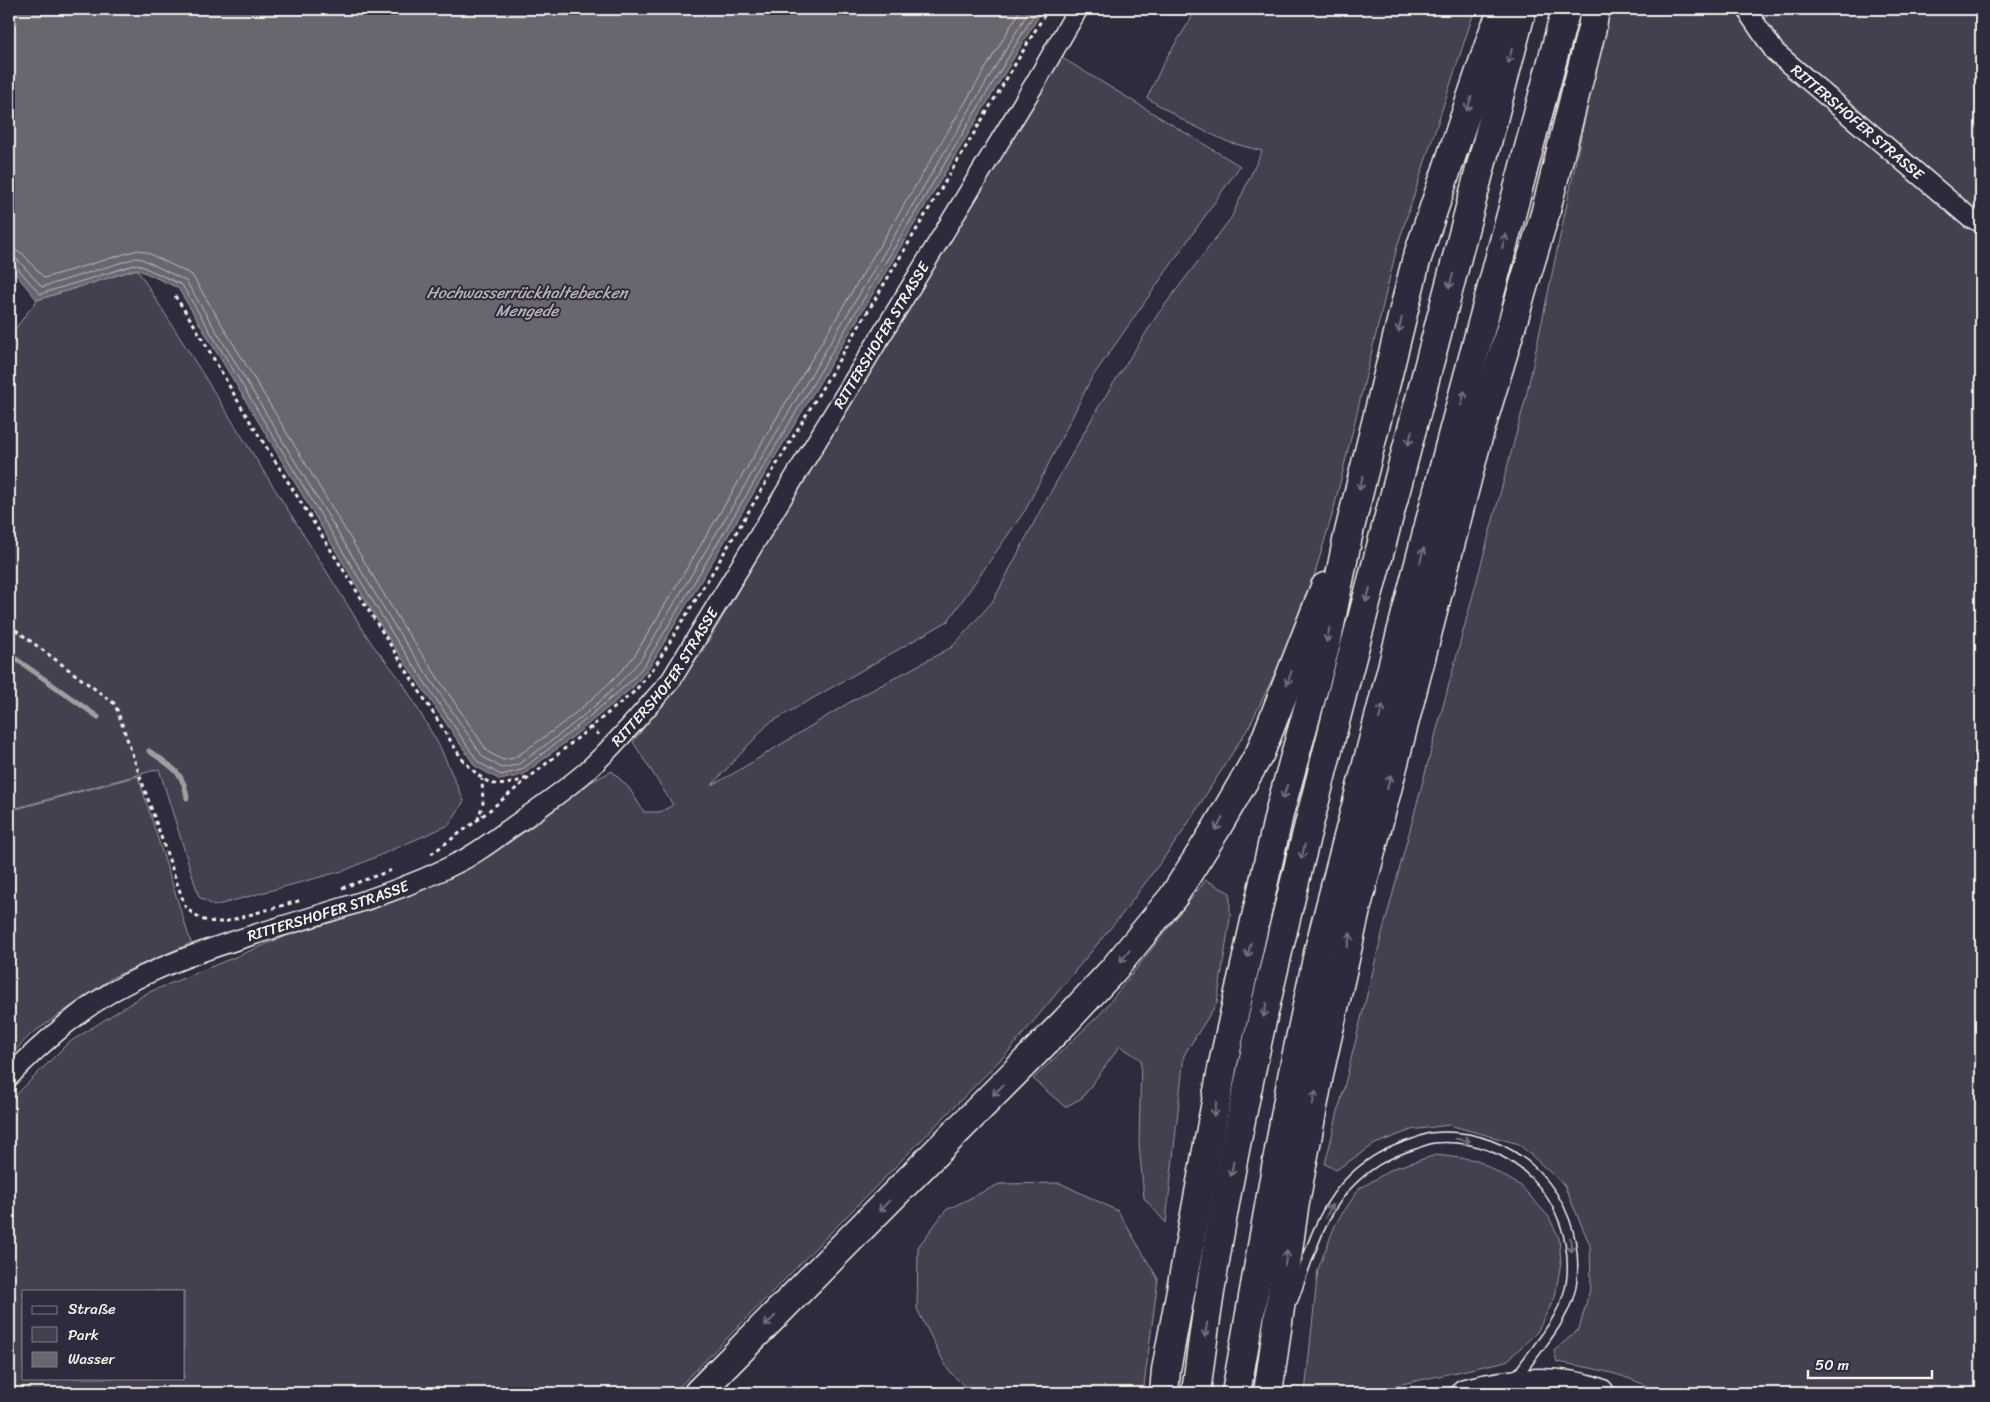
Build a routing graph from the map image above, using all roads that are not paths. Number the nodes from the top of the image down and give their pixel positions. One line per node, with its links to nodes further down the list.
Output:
1 (1078, 9): 9 (street, RITTERSHOFER STRASSE)
2 (1504, 9): 8 (highway, one-way to 8)
3 (1522, 9): 14 (highway, one-way to 14)
4 (1566, 9): 15 (highway, one-way to 4)
5 (1596, 9): 10 (highway, one-way to 5)
6 (1748, 9): 7 (street, RITTERSHOFER STRASSE)
7 (1981, 222)
8 (1348, 536): 12 (highway, one-way to 12); 13 (highway, one-way to 13)
9 (9, 1077)
10 (1272, 1354): 11 (lane, one-way to 11); 16 (highway)
11 (1497, 1388): 17 (highway); 18 (highway)
12 (698, 1393)
13 (1164, 1393)
14 (1196, 1393)
15 (1236, 1393)
16 (1268, 1393)
17 (1465, 1393)
18 (1600, 1393)

